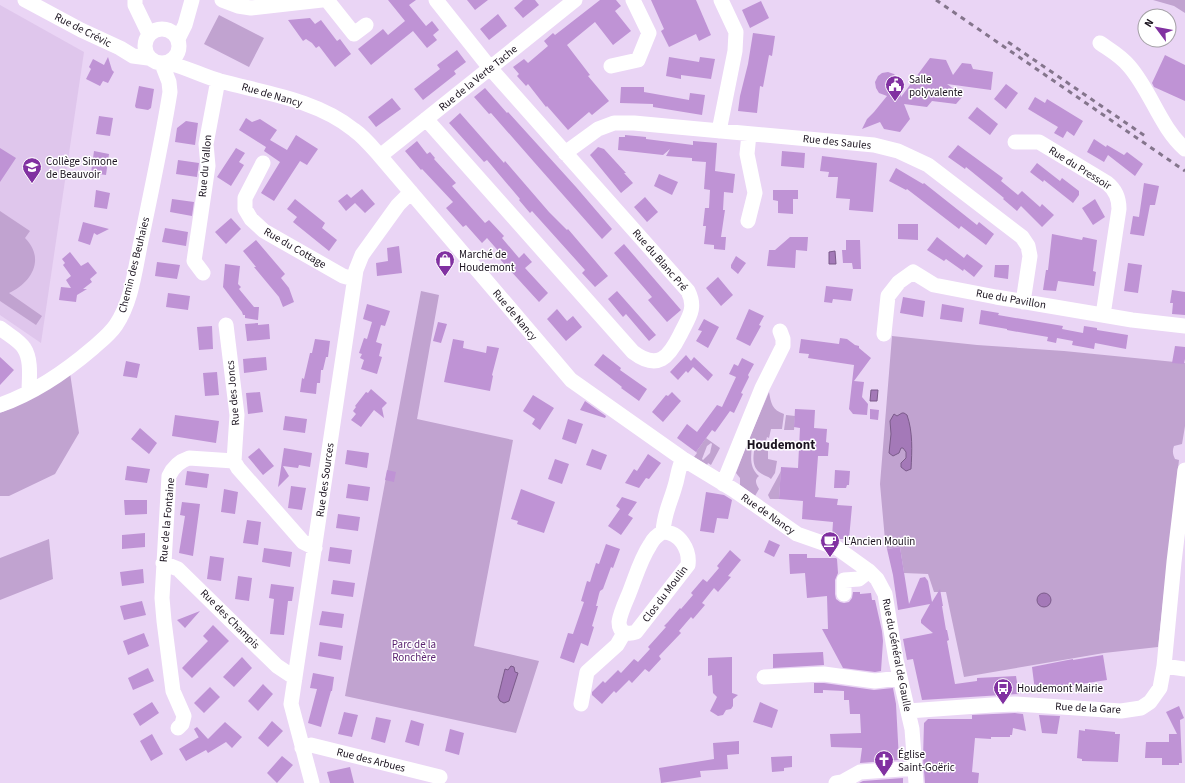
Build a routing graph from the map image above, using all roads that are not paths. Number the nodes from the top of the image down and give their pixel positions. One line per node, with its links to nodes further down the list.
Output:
1 (26, 0): 14 (street, Rue de Crévic)
2 (135, 0): 14 (street)
3 (142, 0): 14 (street)
4 (222, 0): 5 (street)
5 (322, 0)
6 (327, 0): 12 (street)
7 (436, 0): 16 (street, Rue du Blanc Pré)
8 (575, 0): 16 (street, Rue de la Verte Tache)
9 (632, 0): 15 (street)
10 (721, 0): 19 (street)
11 (192, 1): 14 (street)
12 (366, 25)
13 (1100, 43): 22 (street)
14 (161, 45): 17 (street, Rue de Nancy); 17 (street, Rue de Nancy); 37 (street, Chemin des Beuhaies)
15 (611, 66)
16 (490, 68): 18 (street, Rue de la Verte Tache); 23 (street, Rue du Blanc Pré)
17 (213, 78): 24 (street, Rue de Nancy); 28 (street, Rue du Vallon)
18 (426, 119): 23 (street, Rue du Blanc Pré); 24 (street, Rue de la Verte Tache)
19 (720, 131): 20 (street, Rue des Saules); 23 (street, Rue des Saules)
20 (749, 134): 27 (street); 30 (street, Rue des Saules)
21 (1015, 142): 31 (street, Rue du Pressoir)
22 (1185, 149)
23 (566, 153)
24 (380, 156): 26 (street, Rue de Nancy)
25 (263, 163): 29 (street, Rue du Cottage)
26 (411, 192): 29 (street, Rue des Sources); 39 (street, Rue de Nancy)
27 (748, 221)
28 (203, 273)
29 (354, 279): 44 (street, Rue des Sources)
30 (1023, 302): 31 (street, Rue du Pavillon); 36 (street, Rue du Pavillon)
31 (1103, 315): 33 (street, Rue du Pavillon)
32 (226, 324): 40 (street, Rue des Joncs)
33 (1185, 326)
34 (0, 328): 37 (street)
35 (780, 331): 42 (street)
36 (884, 334)
37 (29, 392): 38 (street, Chemin des Beuhaies)
38 (0, 405)
39 (683, 459): 42 (street, Rue de Nancy); 43 (street)
40 (234, 461): 44 (street); 46 (street, Rue de la Fontaine)
41 (1185, 470): 50 (street, Rue de la Gare)
42 (723, 484): 45 (street, Rue de Nancy)
43 (663, 532): 49 (street); 49 (street, Clos du Moulin)
44 (315, 548): 53 (street, Rue des Sources)
45 (837, 548): 47 (street, Rue du Général de Gaulle)
46 (163, 563): 53 (street, Rue des Champis); 57 (street, Rue de la Fontaine)
47 (869, 571): 48 (street); 54 (street, Rue du Général de Gaulle)
48 (844, 594)
49 (624, 633): 55 (street, Clos du Moulin)
50 (1164, 666): 51 (street); 56 (street, Rue de la Gare)
51 (1185, 669)
52 (764, 677): 54 (street)
53 (295, 678): 58 (street, Rue des Sources)
54 (900, 678): 56 (street, Rue du Général de Gaulle)
55 (581, 704)
56 (908, 711): 59 (street, Rue du Général de Gaulle)
57 (178, 728)
58 (302, 748): 60 (street, Rue des Arbues); 61 (street, Rue des Sources)
59 (916, 776): 62 (street)
60 (440, 777)
61 (312, 783)
62 (836, 783)

